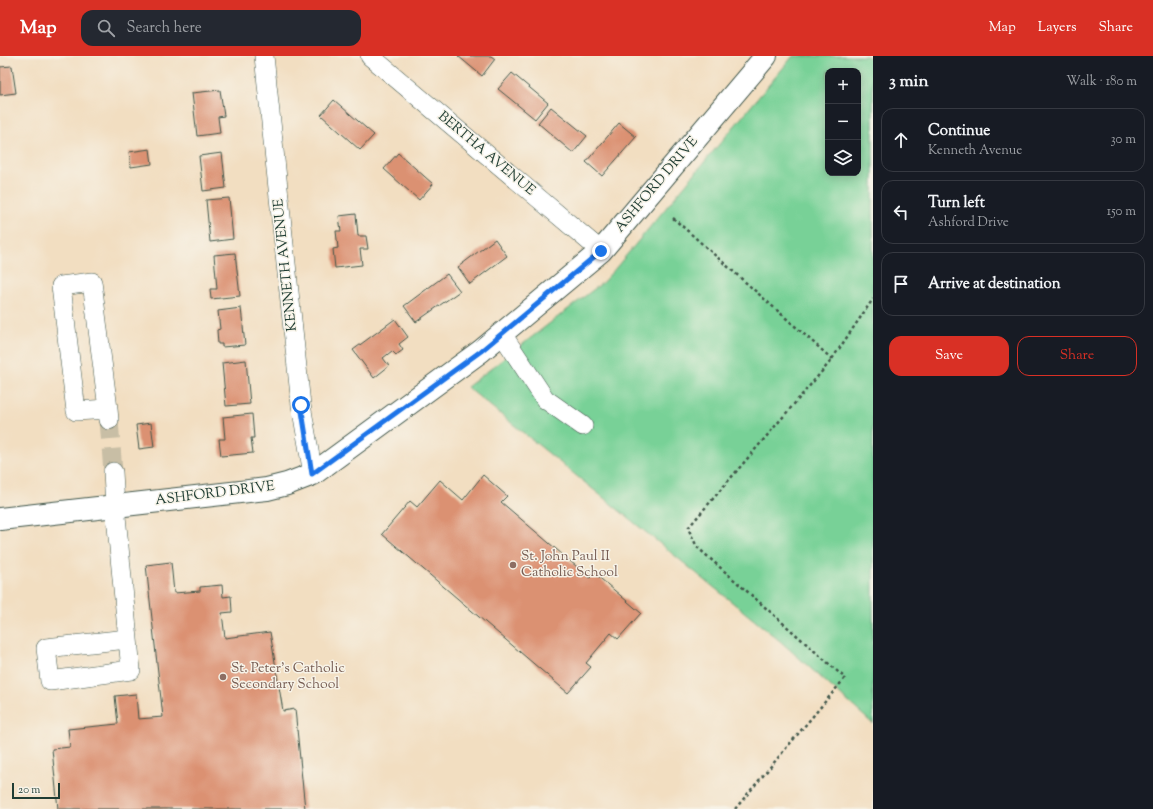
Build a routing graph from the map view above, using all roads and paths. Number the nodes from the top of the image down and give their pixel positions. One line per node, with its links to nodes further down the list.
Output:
1 (264, 56): 12 (street, KENNETH AVENUE)
2 (370, 56): 5 (street, BERTHA AVENUE)
3 (766, 56): 5 (main road, ASHFORD DRIVE)
4 (673, 218): 8 (path)
5 (601, 251): 7 (main road, ASHFORD DRIVE)
6 (873, 299): 8 (path)
7 (502, 334): 10 (street); 12 (main road, ASHFORD DRIVE)
8 (832, 359): 16 (path)
9 (108, 415): 9 (street)
10 (583, 426)
11 (113, 472): 13 (street)
12 (312, 474): 13 (main road, ASHFORD DRIVE)
13 (115, 506): 14 (main road, ASHFORD DRIVE); 15 (street)
14 (0, 519)
15 (127, 639)
16 (735, 809)

